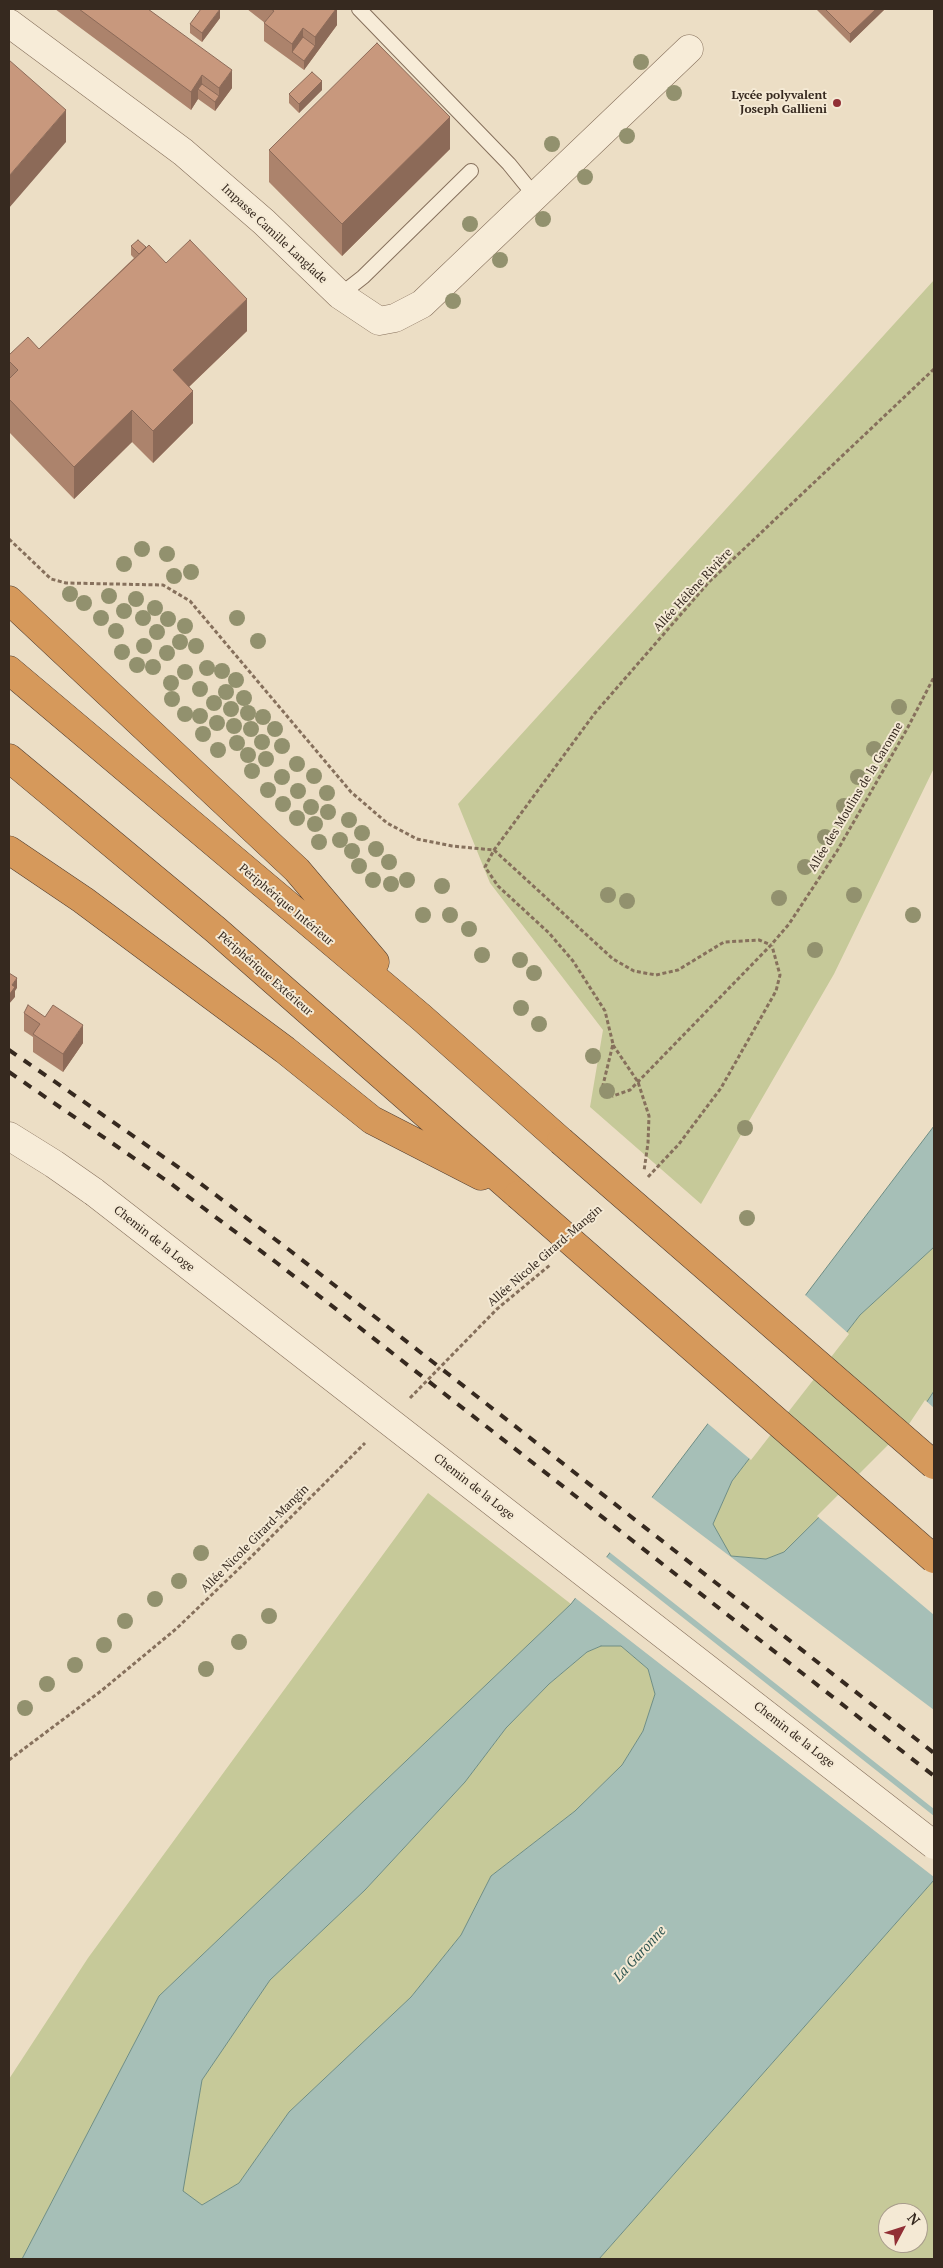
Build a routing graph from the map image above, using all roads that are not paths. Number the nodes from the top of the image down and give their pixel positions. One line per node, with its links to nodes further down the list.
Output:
1 (359, 9): 5 (lane)
2 (9, 23): 6 (street, Impasse Camille Langlade)
3 (688, 49): 5 (street, Impasse Camille Langlade)
4 (471, 171): 6 (lane)
5 (535, 196): 6 (street, Impasse Camille Langlade)
6 (340, 295)
7 (9, 600): 11 (highway)
8 (9, 670): 11 (highway, Périphérique Intérieur)
9 (9, 758): 13 (highway, Périphérique Extérieur)
10 (9, 850): 13 (highway)
11 (422, 1017): 14 (highway, Périphérique Intérieur, bridge)
12 (9, 1136): 16 (street, Chemin de la Loge, bridge)
13 (518, 1195): 15 (highway, bridge)
14 (934, 1465)
15 (934, 1559)
16 (934, 1845)

